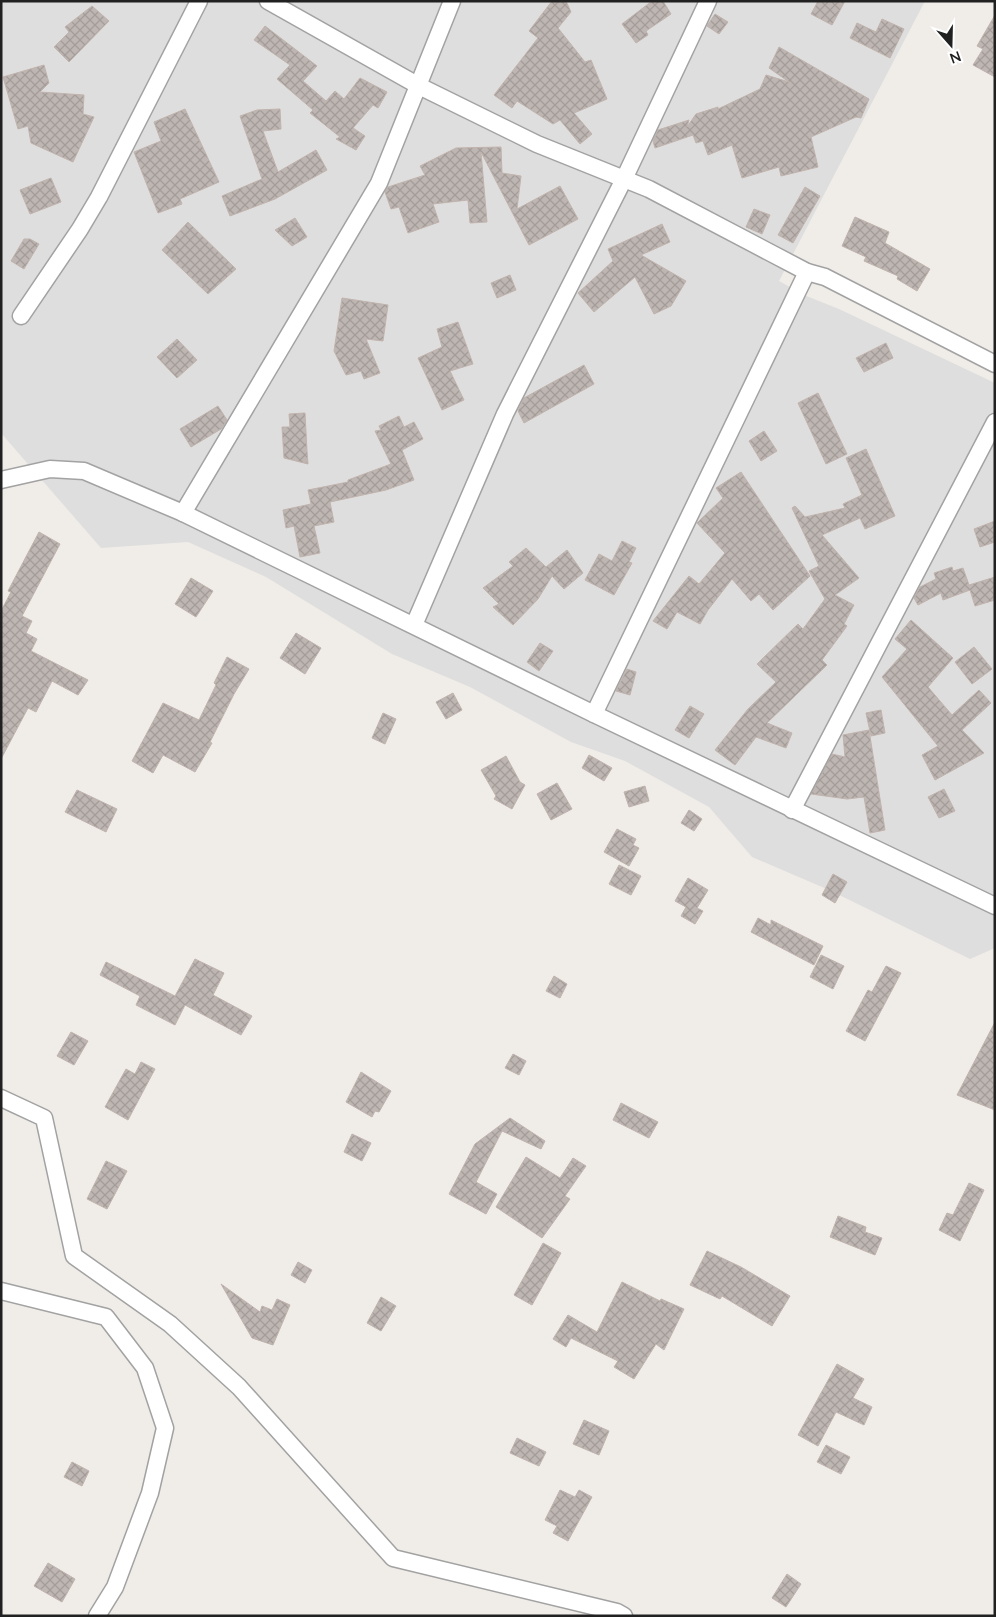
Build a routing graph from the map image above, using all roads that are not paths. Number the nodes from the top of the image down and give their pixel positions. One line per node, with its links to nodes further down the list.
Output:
1 (199, 1): 8 (street)
2 (268, 1): 5 (street)
3 (452, 1): 5 (street)
4 (708, 1): 6 (street)
5 (419, 86): 6 (street); 12 (street)
6 (624, 179): 7 (street); 13 (street)
7 (808, 272): 9 (street); 14 (street)
8 (22, 316)
9 (995, 364)
10 (995, 422): 15 (street)
11 (1, 480): 12 (street)
12 (183, 513): 13 (street)
13 (414, 625): 14 (street)
14 (594, 714): 15 (street)
15 (792, 810): 16 (street)
16 (995, 906)
17 (1, 1098): 20 (street)
18 (1, 1291): 19 (street)
19 (97, 1616)
20 (624, 1616)

